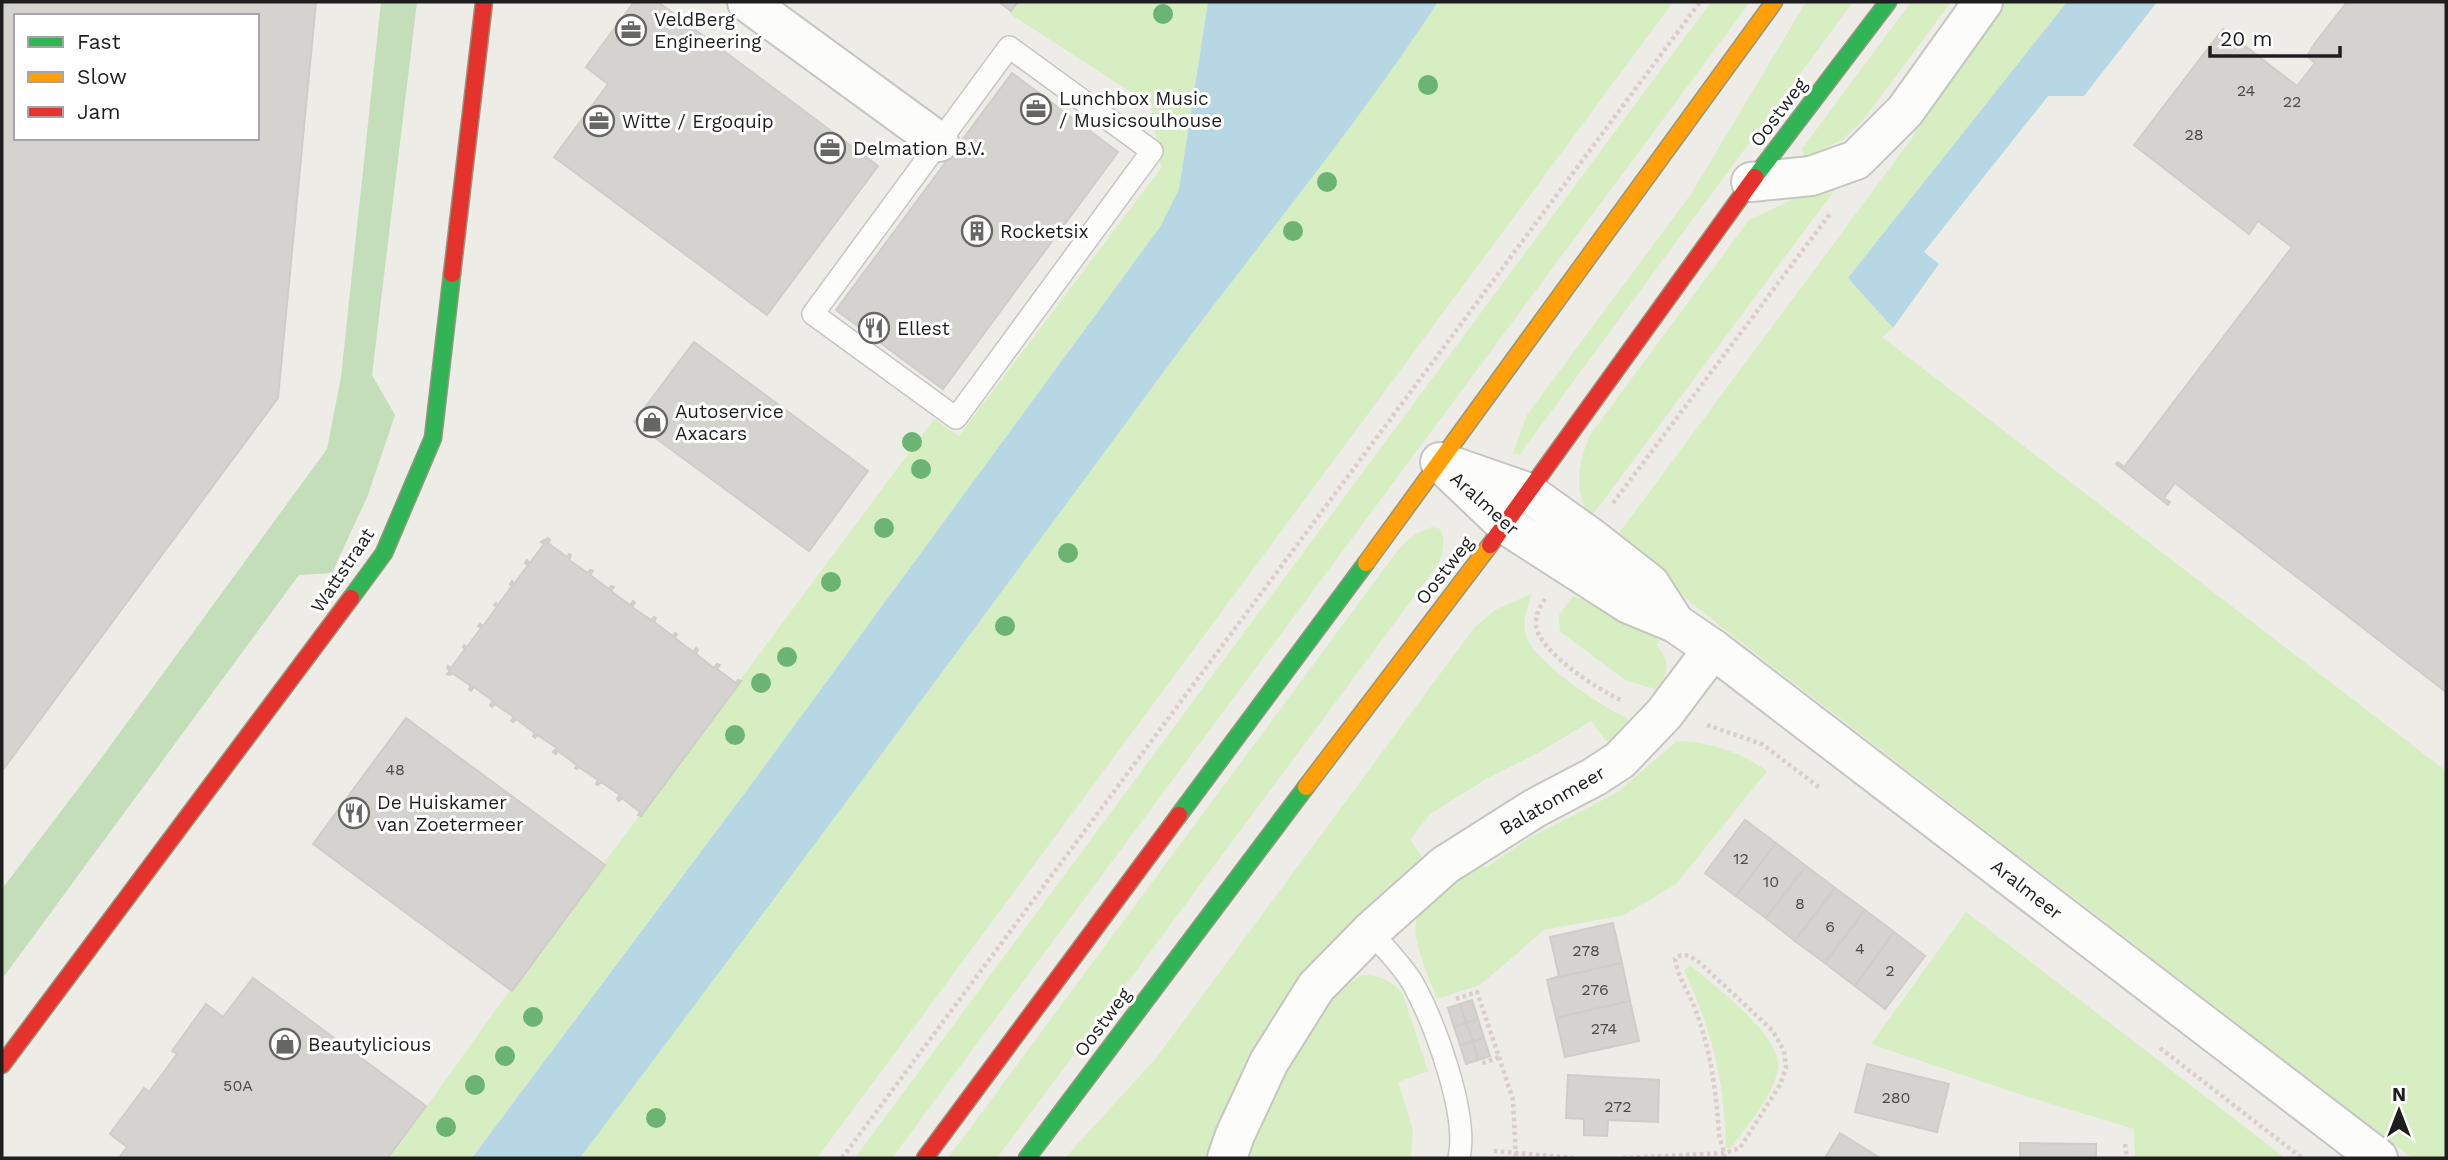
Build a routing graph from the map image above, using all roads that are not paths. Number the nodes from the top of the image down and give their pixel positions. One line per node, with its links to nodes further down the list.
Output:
1 (484, 2): 14 (main road, Wattstraat)
2 (747, 2): 6 (street)
3 (1774, 2): 8 (main road)
4 (1888, 2): 7 (main road, Oostweg)
5 (1983, 2): 7 (street)
6 (939, 142): 6 (lane)
7 (1751, 182): 9 (main road, Oostweg)
8 (1440, 462): 9 (street, Aralmeer); 10 (street, Aralmeer); 16 (main road)
9 (1527, 492): 10 (main road, Oostweg); 11 (street, Aralmeer)
10 (1506, 525): 11 (street, Aralmeer); 17 (main road, Oostweg)
11 (1579, 552): 12 (street, Aralmeer)
12 (1713, 649): 13 (street, Balatonmeer); 19 (street, Aralmeer)
13 (1371, 932): 15 (lane); 18 (street, Balatonmeer)
14 (2, 1065)
15 (1460, 1153)
16 (925, 1158)
17 (1027, 1158)
18 (1227, 1158)
19 (2378, 1158)

